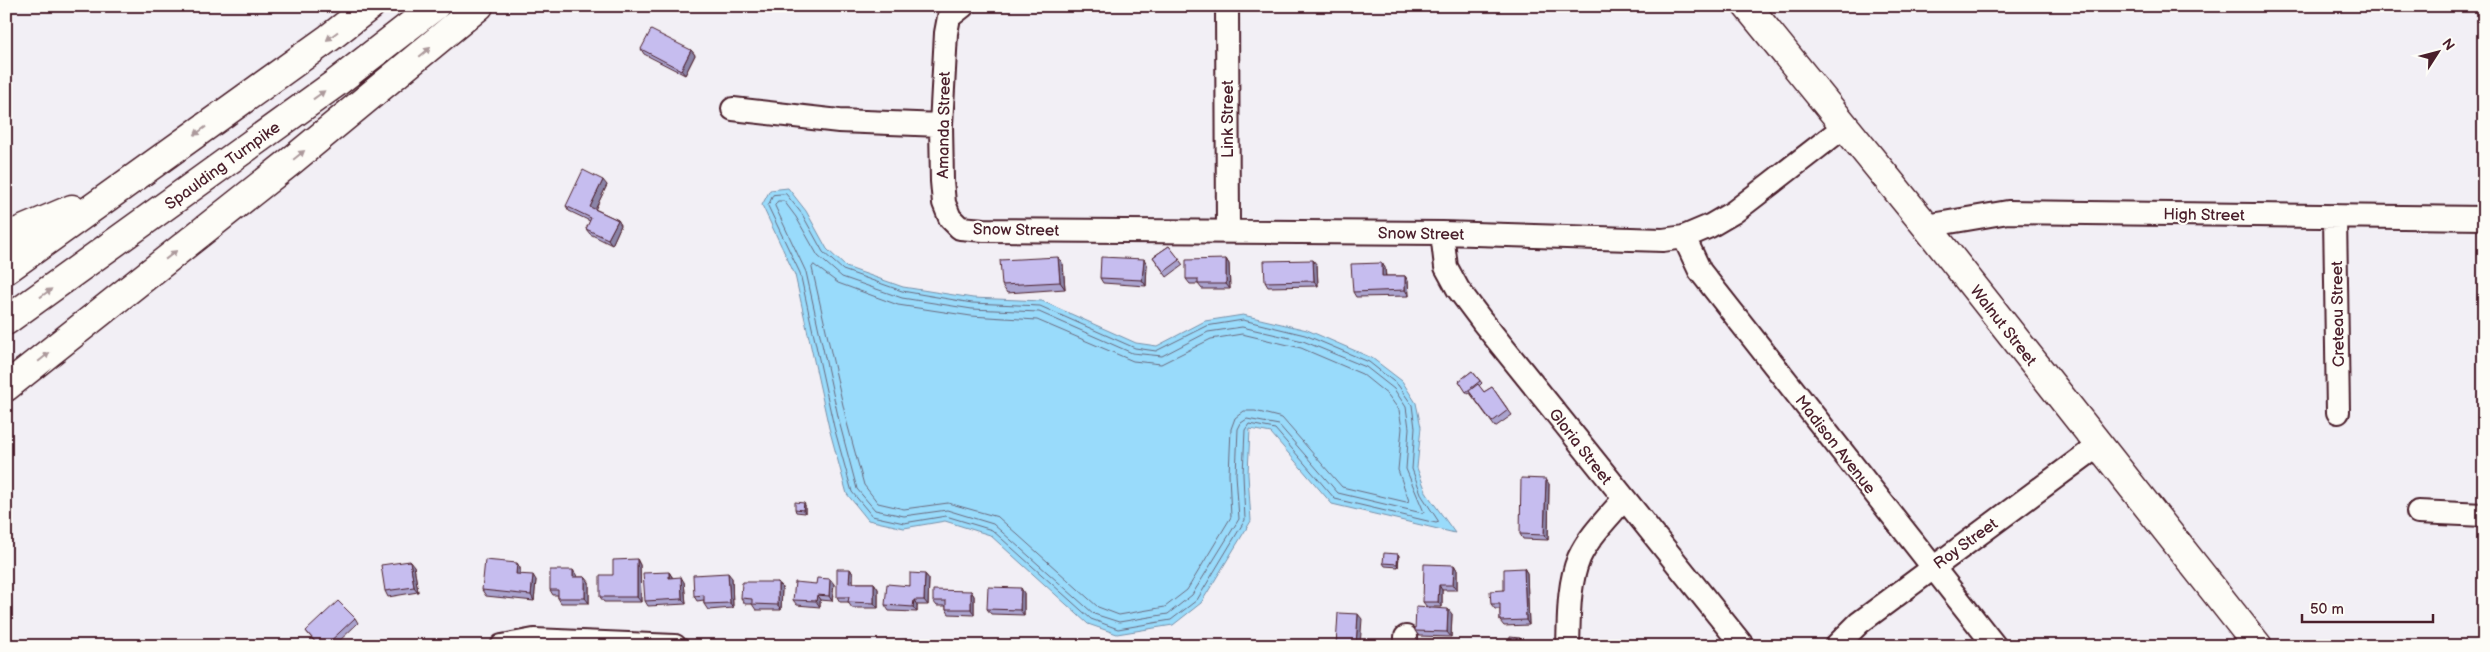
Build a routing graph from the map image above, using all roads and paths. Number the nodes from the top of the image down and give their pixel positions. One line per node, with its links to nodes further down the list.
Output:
1 (370, 6): 10 (main road, one-way to 10)
2 (435, 6): 20 (main road, Spaulding Turnpike, one-way to 2)
3 (479, 6): 21 (main road, one-way to 3)
4 (1227, 6): 15 (street, Link Street)
5 (1747, 6): 9 (main road, Walnut Street)
6 (956, 12): 8 (street, Amanda Street)
7 (733, 109): 8 (street)
8 (941, 124): 14 (street, Amanda Street)
9 (1845, 126): 13 (main road, Walnut Street); 18 (street, Snow Street)
10 (115, 191): 17 (main road); 19 (main road)
11 (2335, 216): 12 (street, High Street); 13 (street, High Street); 22 (street, Creteau Street)
12 (2484, 218)
13 (1926, 226): 23 (main road, Walnut Street)
14 (960, 228): 15 (street, Snow Street)
15 (1228, 231): 16 (street, Snow Street)
16 (1442, 234): 18 (street, Snow Street); 24 (street, Gloria Street)
17 (6, 237)
18 (1684, 237): 27 (street, Madison Avenue)
19 (6, 270)
20 (6, 321)
21 (6, 387)
22 (2338, 412)
23 (2099, 445): 27 (street, Roy Street); 34 (main road, Walnut Street)
24 (1623, 500): 30 (street); 31 (street, Gloria Street)
25 (2418, 512): 26 (street)
26 (2484, 515)
27 (1933, 567): 32 (street, Roy Street); 33 (street, Madison Avenue)
28 (502, 646): 29 (street)
29 (675, 646)
30 (1568, 646)
31 (1743, 646)
32 (1836, 646)
33 (1995, 646)
34 (2258, 646)

